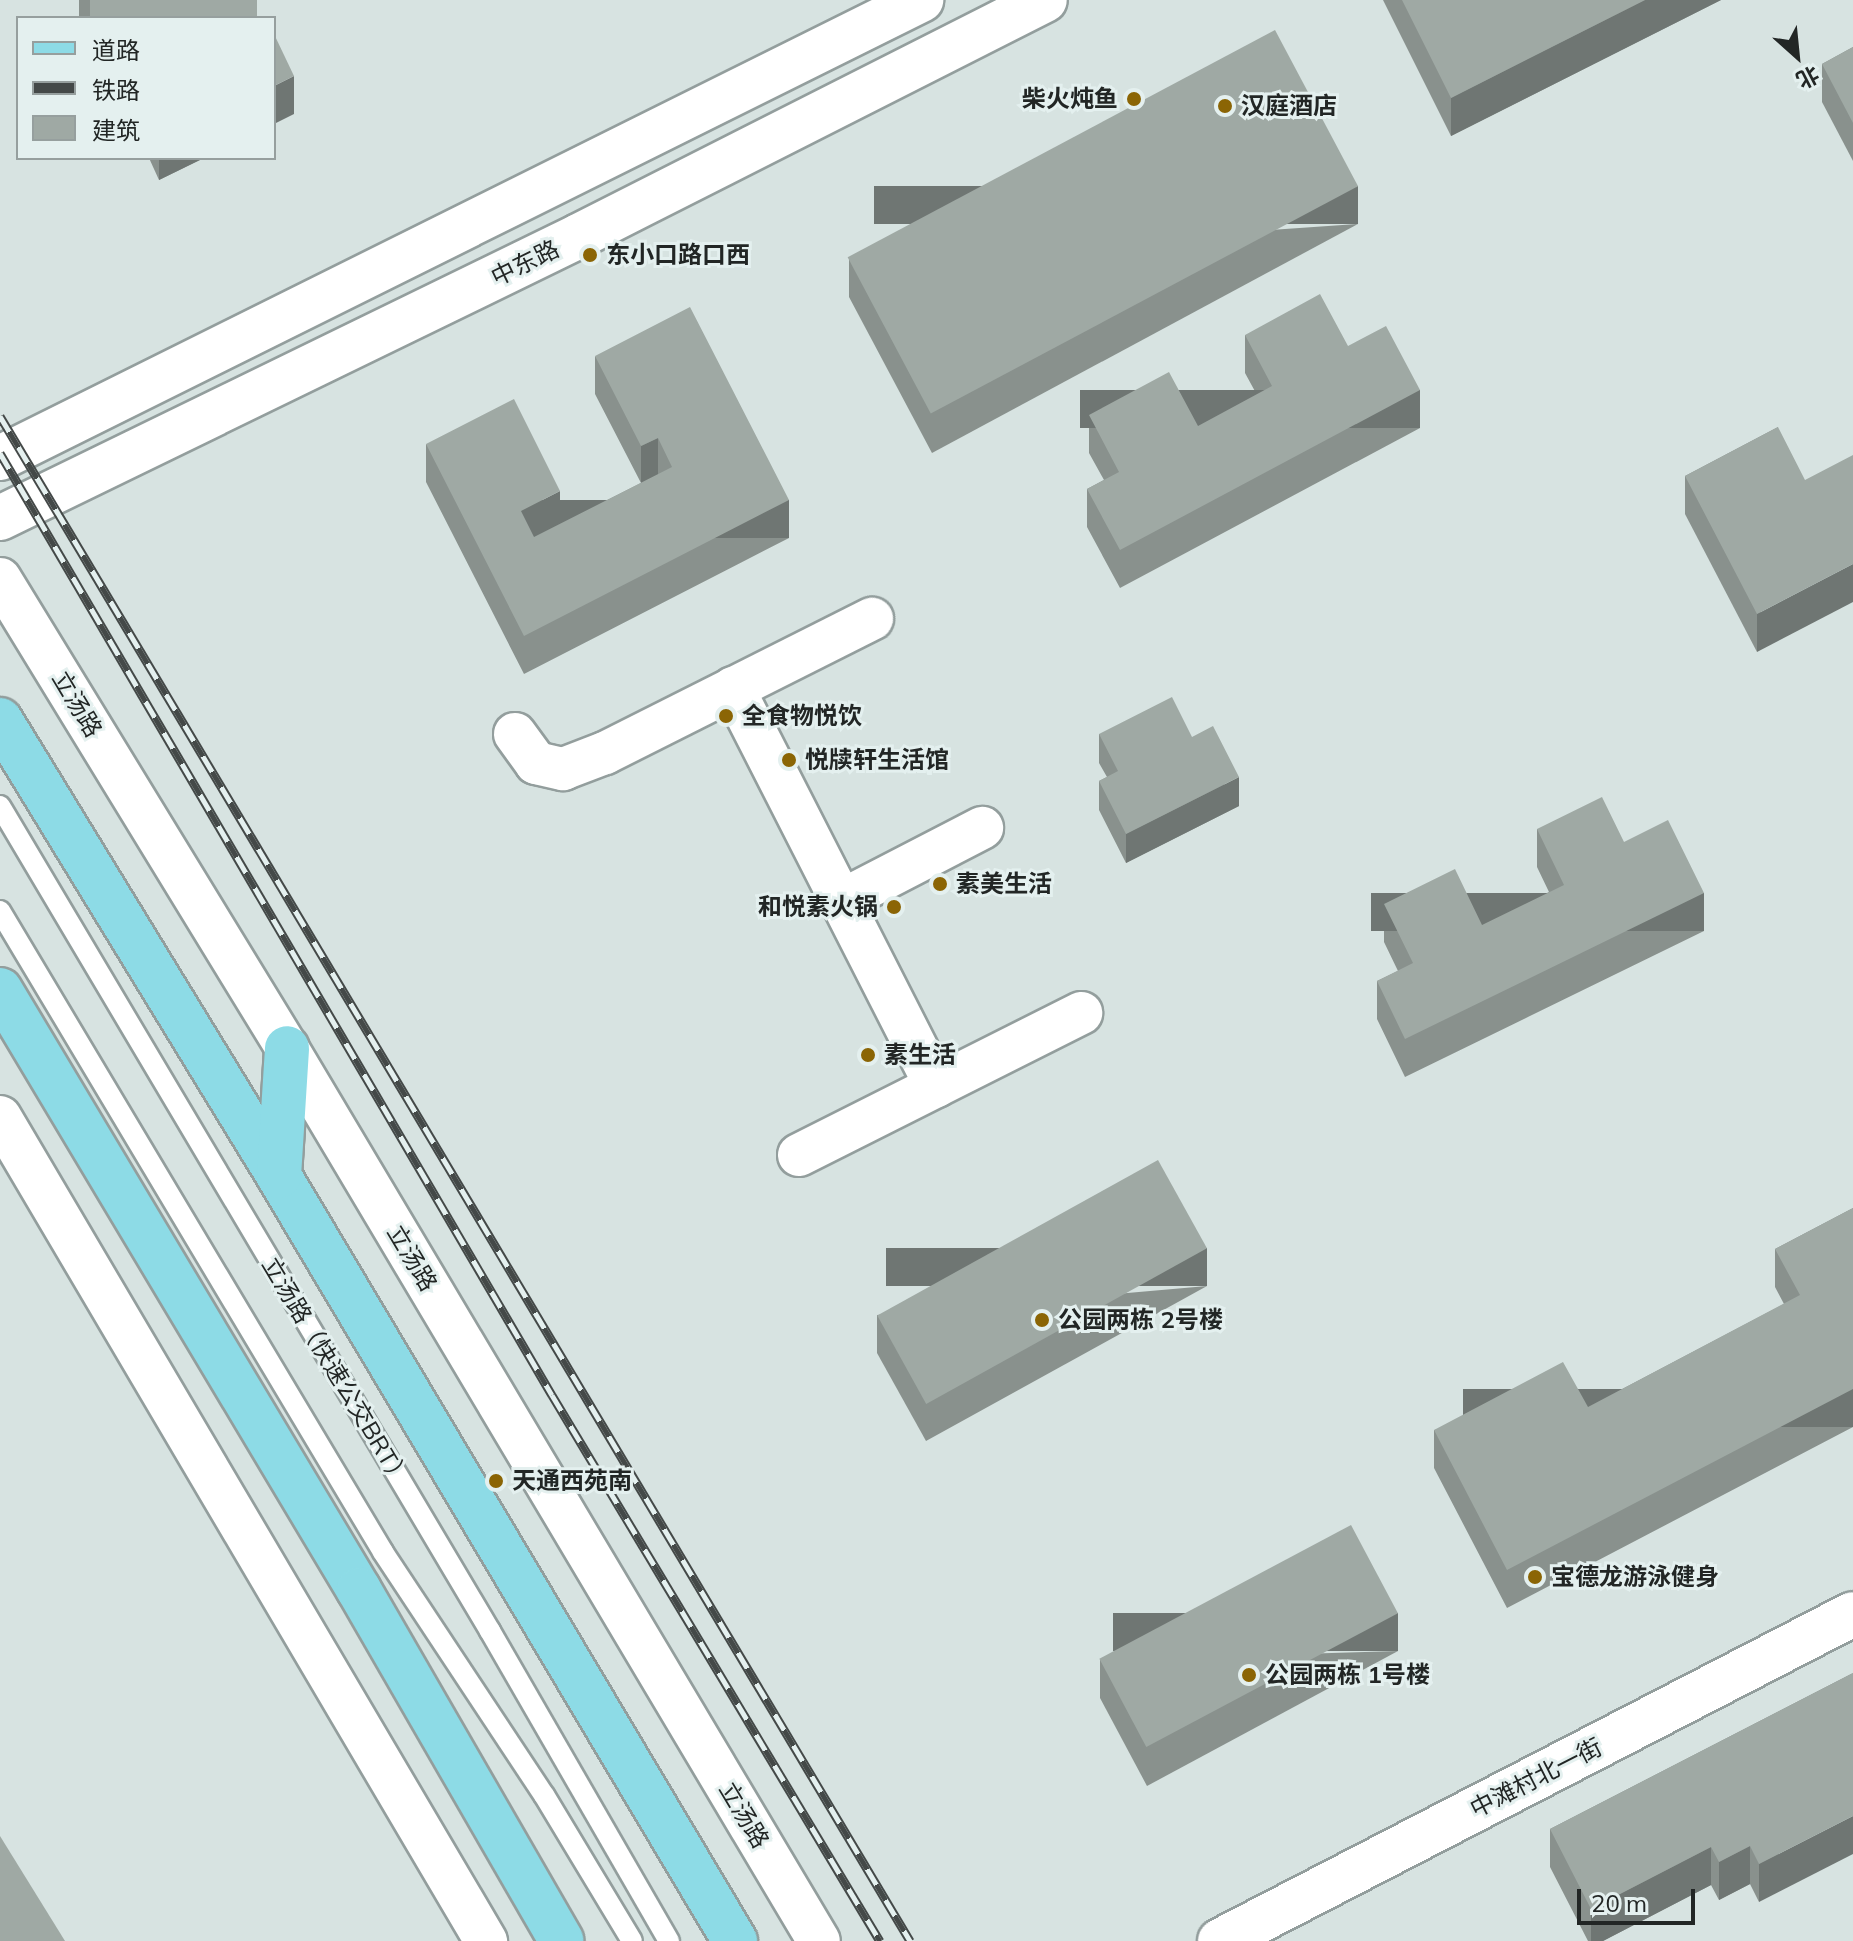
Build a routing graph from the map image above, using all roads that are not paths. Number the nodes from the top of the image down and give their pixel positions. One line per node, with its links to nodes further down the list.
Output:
1 (921, 0): 3 (street)
2 (1045, 0): 4 (street, 中东路)
3 (0, 458)
4 (0, 518)
5 (0, 579): 16 (street, 立汤路)
6 (872, 619): 7 (street)
7 (733, 688): 9 (street); 12 (street)
8 (0, 720): 20 (main road)
9 (515, 734)
10 (0, 806): 25 (lane, 立汤路（快速公交BRT）)
11 (982, 828): 12 (street)
12 (841, 901): 17 (street)
13 (0, 911): 24 (lane)
14 (0, 990): 23 (main road)
15 (1081, 1013): 17 (street)
16 (287, 1048): 20 (main road); 27 (street, 立汤路)
17 (936, 1086): 19 (street)
18 (0, 1117): 22 (street)
19 (799, 1155)
20 (279, 1176): 26 (main road)
21 (1853, 1614): 28 (street, 中滩村北一街)
22 (486, 1941)
23 (562, 1941)
24 (632, 1941)
25 (669, 1941)
26 (735, 1941)
27 (819, 1941)
28 (1220, 1941)

